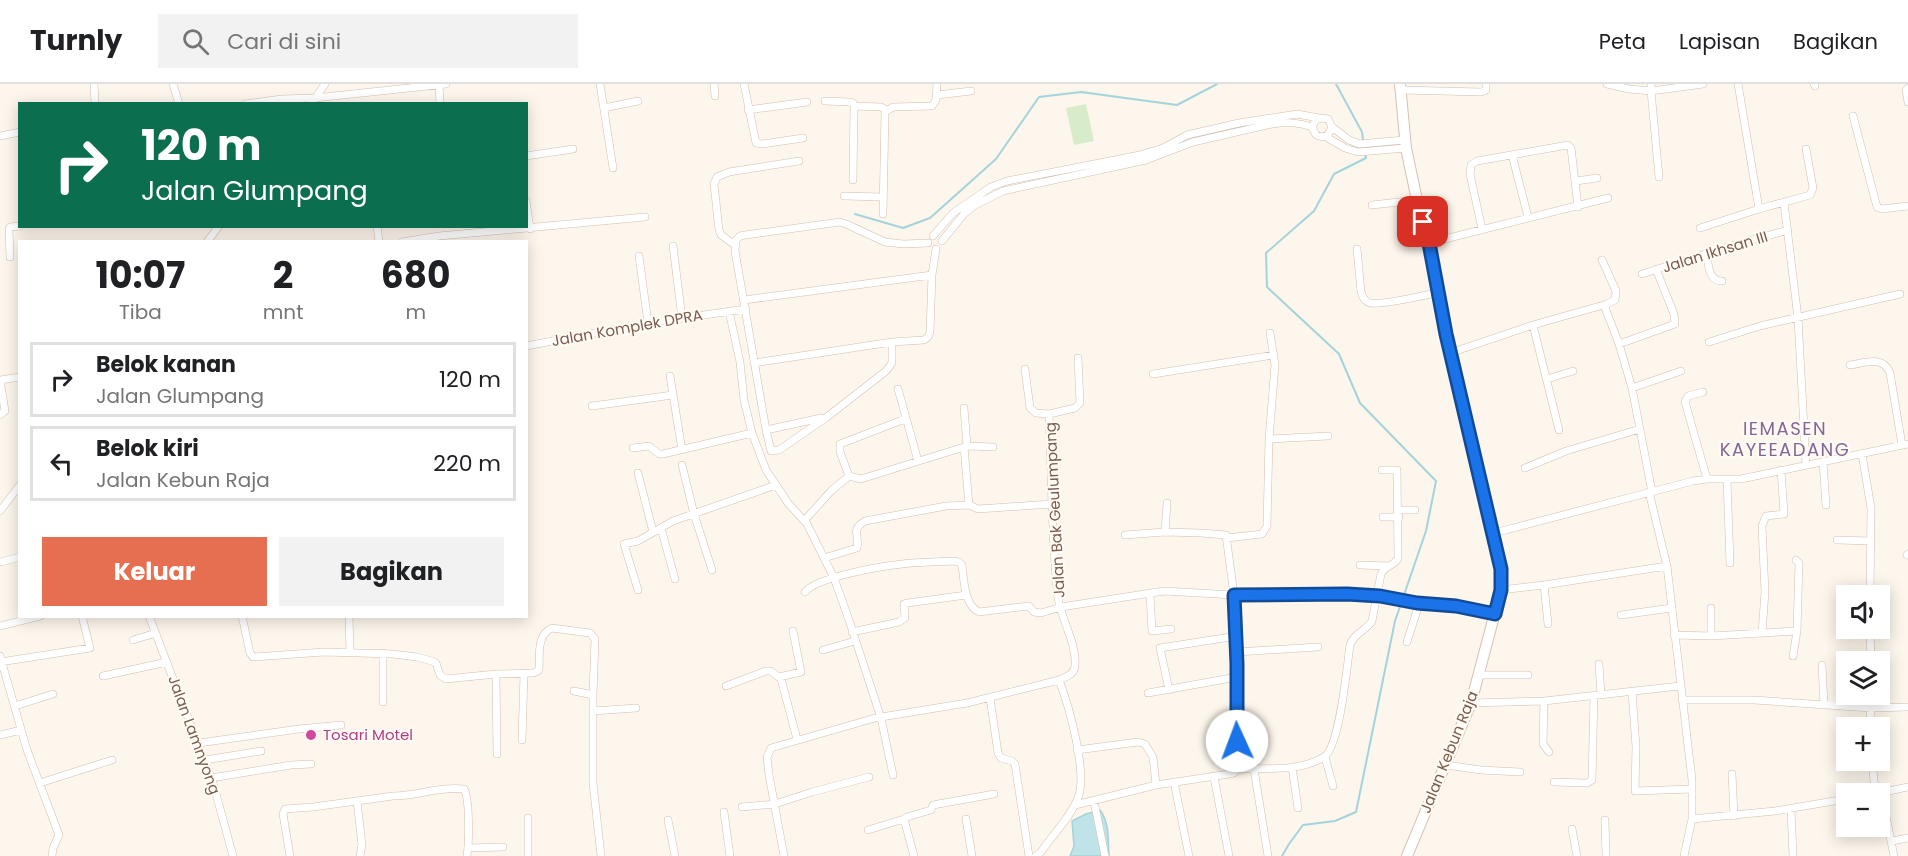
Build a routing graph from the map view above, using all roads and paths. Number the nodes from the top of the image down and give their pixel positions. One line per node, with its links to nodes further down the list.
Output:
1 (94, 84): 23 (street)
2 (173, 84): 24 (street)
3 (325, 84): 20 (street)
4 (446, 84): 13 (street)
5 (600, 84): 30 (street)
6 (714, 84): 19 (street)
7 (744, 84): 31 (street)
8 (937, 84): 18 (street)
9 (1486, 84): 14 (street)
10 (1607, 84): 15 (street)
11 (1703, 84): 15 (street)
12 (1738, 84): 64 (street)
13 (439, 85): 20 (street); 26 (street)
14 (1400, 87): 41 (street, Jalan Kebun Raja)
15 (1651, 87): 51 (street)
16 (1908, 88): 28 (street)
17 (971, 90): 18 (street)
18 (937, 94): 32 (street)
19 (715, 96)
20 (313, 101): 25 (street)
21 (638, 101): 30 (street)
22 (825, 101): 29 (street)
23 (95, 102)
24 (178, 102)
25 (260, 102)
26 (440, 102)
27 (807, 102): 31 (street)
28 (1908, 102)
29 (854, 106): 32 (street); 53 (street)
30 (604, 108): 49 (street)
31 (748, 110): 40 (street)
32 (886, 110): 57 (street)
33 (1853, 116): 62 (street)
34 (1319, 118): 35 (street); 36 (street); 48 (street)
35 (1312, 127): 39 (street); 48 (street)
36 (1332, 127): 39 (street); 42 (street)
37 (18, 132): 38 (street)
38 (0, 136)
39 (1326, 136): 42 (street)
40 (803, 138)
41 (1405, 144): 42 (street); 59 (street, Jalan Kebun Raja)
42 (1358, 148)
43 (573, 149): 46 (street)
44 (1806, 149): 60 (street)
45 (1512, 155): 54 (street); 68 (street); 73 (street)
46 (528, 156)
47 (799, 161): 81 (street)
48 (1121, 162): 50 (street); 55 (street)
49 (613, 168)
50 (1029, 176): 55 (street); 75 (street)
51 (1659, 177)
52 (1597, 178): 54 (street)
53 (853, 180)
54 (1576, 181): 63 (street)
55 (1032, 184): 78 (street)
56 (844, 196): 57 (street)
57 (883, 197): 65 (street)
58 (1608, 198): 63 (street)
59 (1417, 200): 61 (street); 80 (street, Jalan Kebun Raja)
60 (1784, 202): 64 (street); 74 (street)
61 (1372, 205)
62 (1908, 206)
63 (1578, 207): 68 (street)
64 (1759, 209): 71 (street)
65 (882, 214)
66 (528, 215): 72 (street)
67 (645, 217): 72 (street)
68 (1528, 218): 73 (street)
69 (18, 226): 87 (street)
70 (217, 228): 76 (street)
71 (1700, 228)
72 (530, 229): 77 (street)
73 (1482, 229): 80 (street)
74 (1788, 231): 85 (street, Jalan Ikhsan III); 100 (street)
75 (933, 236): 78 (street); 79 (street)
76 (212, 240)
77 (414, 240)
78 (942, 241): 83 (street)
79 (928, 243): 81 (street); 83 (street)
80 (1429, 243): 93 (street, Jalan Kebun Raja)
81 (735, 244): 95 (street)
82 (673, 246): 99 (street)
83 (936, 249): 91 (street)
84 (1357, 249): 93 (street)
85 (1706, 253): 89 (street, Jalan Ikhsan III); 92 (street)
86 (639, 256): 101 (street)
87 (10, 257)
88 (1602, 260): 96 (street)
89 (1656, 269): 90 (street, Jalan Ikhsan III); 106 (street)
90 (1642, 274)
91 (932, 275): 95 (street); 104 (street)
92 (1722, 281)
93 (1437, 293): 108 (street, Jalan Kebun Raja)
94 (1900, 294): 100 (street)
95 (744, 300): 97 (street)
96 (1604, 305): 102 (street); 106 (street)
97 (746, 309): 98 (street, Jalan Komplek DPRA); 111 (street)
98 (729, 311): 99 (street, Jalan Komplek DPRA); 134 (street)
99 (682, 318): 101 (street, Jalan Komplek DPRA)
100 (1798, 318): 105 (street); 148 (street)
101 (648, 323): 107 (street, Jalan Komplek DPRA)
102 (1533, 326): 108 (street); 119 (street)
103 (1270, 333): 109 (street)
104 (892, 342): 111 (street); 129 (street)
105 (1709, 342)
106 (1619, 344): 122 (street)
107 (528, 346)
108 (1450, 353): 172 (street, Jalan Kebun Raja)
109 (1274, 356): 116 (street); 136 (street)
110 (1078, 358): 127 (street)
111 (754, 363): 132 (street)
112 (1850, 365): 138 (street)
113 (1025, 369): 127 (street, Jalan Bak Geulumpang)
114 (1573, 371): 119 (street)
115 (1681, 371): 122 (street)
116 (1153, 374)
117 (18, 376): 120 (street)
118 (670, 376): 124 (street)
119 (1547, 379): 133 (street)
120 (0, 380): 128 (street)
121 (898, 388): 130 (street)
122 (1632, 388): 131 (street)
123 (1703, 392): 154 (street)
124 (673, 395): 125 (street); 142 (street)
125 (592, 406)
126 (964, 408): 139 (street)
127 (1049, 414): 160 (street, Jalan Bak Geulumpang)
128 (0, 415)
129 (827, 417): 132 (street); 132 (street)
130 (905, 419): 145 (street); 153 (street)
131 (1640, 429): 143 (street); 158 (street)
132 (766, 430)
133 (1560, 430)
134 (752, 433): 142 (street); 156 (street)
135 (1328, 436): 136 (street)
136 (1269, 439): 174 (street)
137 (1564, 442): 143 (street)
138 (1905, 445): 144 (street)
139 (965, 447): 140 (street); 145 (street); 161 (street)
140 (993, 447)
141 (633, 448): 142 (street)
142 (682, 450)
143 (1566, 451): 149 (street)
144 (1862, 454): 146 (street); 176 (street)
145 (918, 461): 153 (street)
146 (1823, 462): 148 (street); 162 (street)
147 (682, 465): 166 (street)
148 (1806, 465): 151 (street)
149 (1525, 468)
150 (1382, 470): 165 (street)
151 (1781, 470): 155 (street); 215 (street)
152 (638, 473): 170 (street)
153 (849, 476): 168 (street)
154 (1707, 478): 155 (street); 158 (street)
155 (1727, 480): 181 (street)
156 (776, 485): 166 (street); 168 (street)
157 (18, 488): 164 (street)
158 (1651, 492): 172 (street); 184 (street)
159 (1167, 503): 171 (street)
160 (1052, 504): 161 (street); 198 (street, Jalan Bak Geulumpang)
161 (969, 505): 178 (street)
162 (1826, 505)
163 (1415, 510): 165 (street)
164 (0, 511)
165 (1399, 513): 167 (street); 183 (street)
166 (693, 514): 169 (street); 185 (street)
167 (1383, 518)
168 (806, 523): 178 (street)
169 (661, 528): 170 (street); 187 (street)
170 (653, 532): 190 (street)
171 (1165, 532): 173 (street); 174 (street)
172 (1494, 533): 191 (street, Jalan Kebun Raja)
173 (1125, 535)
174 (1227, 538): 195 (street)
175 (1837, 540): 176 (street)
176 (1871, 541): 189 (street)
177 (18, 558): 180 (street)
178 (824, 558): 186 (street)
179 (1796, 560): 212 (street)
180 (1, 562)
181 (1730, 563)
182 (1360, 565): 183 (street)
183 (1388, 566): 196 (street)
184 (1667, 566): 188 (street); 199 (street)
185 (712, 570)
186 (834, 578): 192 (street); 194 (street); 213 (street)
187 (675, 579)
188 (1544, 585): 191 (street); 208 (street)
189 (1870, 585)
190 (638, 590)
191 (1501, 590): 201 (street, Jalan Kebun Raja)
192 (806, 592)
193 (1150, 594): 195 (street); 198 (street); 210 (street)
194 (966, 595): 198 (street); 213 (street)
195 (1234, 595): 196 (street); 217 (street)
196 (1378, 596): 197 (street); 272 (street)
197 (1419, 604): 201 (street); 221 (street)
198 (1061, 608): 239 (street, Jalan Bak Geulumpang)
199 (1672, 608): 202 (street); 216 (street)
200 (1711, 608): 218 (street)
201 (1495, 614): 234 (street, Jalan Kebun Raja)
202 (1621, 615)
203 (32, 618): 209 (street)
204 (82, 618): 228 (street)
205 (150, 618): 214 (street, Jalan Lamnyong)
206 (242, 618): 224 (street)
207 (349, 618): 224 (street)
208 (1548, 624)
209 (0, 626)
210 (1171, 629)
211 (793, 631): 237 (street)
212 (1797, 631): 215 (street); 227 (street)
213 (852, 632): 220 (street)
214 (156, 633): 219 (street); 229 (street, Jalan Lamnyong)
215 (1762, 633): 218 (street)
216 (1674, 635): 218 (street); 241 (street)
217 (1237, 636): 225 (street); 242 (street)
218 (1711, 636)
219 (133, 640)
220 (855, 641): 223 (street); 261 (street)
221 (1407, 642)
222 (1318, 647): 225 (street)
223 (823, 650)
224 (350, 651): 226 (street)
225 (1237, 652): 238 (street)
226 (382, 653): 232 (street); 252 (street)
227 (1793, 656)
228 (1, 660): 255 (street)
229 (167, 662): 236 (street); 267 (street, Jalan Lamnyong)
230 (1599, 664): 248 (street)
231 (1822, 665): 254 (street)
232 (496, 674): 233 (street); 271 (street)
233 (524, 674): 247 (street); 266 (street)
234 (1479, 675): 235 (street); 253 (street, Jalan Kebun Raja)
235 (1528, 675)
236 (103, 676)
237 (779, 677): 240 (street); 265 (street)
238 (1237, 677): 242 (street); 279 (street)
239 (1059, 680): 249 (street); 268 (street)
240 (726, 686)
241 (1680, 686): 244 (street); 250 (street)
242 (1169, 690): 245 (street)
243 (574, 691): 247 (street)
244 (1632, 692): 248 (street); 292 (street)
245 (1148, 693)
246 (53, 694): 255 (street)
247 (593, 695): 259 (street)
248 (1598, 695): 251 (street); 287 (street)
249 (990, 698): 261 (street); 330 (street)
250 (1682, 700): 254 (street); 292 (street)
251 (1544, 701): 253 (street); 270 (street)
252 (383, 702)
253 (1472, 703): 276 (street, Jalan Kebun Raja)
254 (1824, 705): 258 (street)
255 (15, 706): 263 (street)
256 (1908, 707): 258 (street)
257 (636, 708): 259 (street)
258 (1871, 708): 260 (street)
259 (593, 711): 324 (street)
260 (1871, 717)
261 (881, 718): 265 (street); 282 (street)
262 (342, 725): 267 (street)
263 (21, 730): 264 (street); 288 (street)
264 (0, 735)
265 (797, 739): 298 (street)
266 (522, 740)
267 (199, 743): 274 (street, Jalan Lamnyong)
268 (1077, 750): 289 (street); 299 (street)
269 (261, 751): 274 (street)
270 (1549, 752)
271 (497, 754)
272 (1325, 757): 277 (street); 290 (street)
273 (112, 760): 288 (street)
274 (205, 760): 285 (street, Jalan Lamnyong)
275 (311, 764): 285 (street)
276 (1446, 765): 280 (street); 335 (street, Jalan Kebun Raja)
277 (1292, 767): 278 (street); 301 (street)
278 (1254, 768): 279 (street); 334 (street)
279 (1237, 769): 284 (street)
280 (1520, 772)
281 (1732, 774): 304 (street)
282 (893, 775)
283 (868, 777): 298 (street)
284 (1214, 777): 286 (street); 333 (street)
285 (211, 778): 320 (street, Jalan Lamnyong)
286 (1174, 782): 289 (street); 332 (street)
287 (1554, 782)
288 (40, 783): 319 (street)
289 (1156, 784): 296 (street)
290 (1333, 786)
291 (1908, 787): 293 (street)
292 (1692, 789): 308 (street)
293 (1890, 791)
294 (994, 794): 306 (street)
295 (357, 801): 317 (street); 321 (street); 322 (street)
296 (1094, 801): 299 (street); 331 (street)
297 (1836, 801): 302 (street)
298 (775, 804): 300 (street); 327 (street)
299 (1075, 805): 318 (street)
300 (742, 807)
301 (1298, 808)
302 (1791, 809): 304 (street); 339 (street)
303 (724, 812): 326 (street)
304 (1734, 816): 308 (street)
305 (528, 818): 323 (street)
306 (904, 819): 312 (street); 328 (street)
307 (966, 819): 329 (street)
308 (1692, 819): 338 (street)
309 (669, 820): 325 (street)
310 (1605, 820): 337 (street)
311 (1572, 829): 336 (street)
312 (867, 830)
313 (1890, 834): 315 (street)
314 (1908, 838): 315 (street)
315 (1892, 841): 340 (street)
316 (504, 847): 317 (street)
317 (468, 852)
318 (1040, 855)
319 (52, 856)
320 (233, 856)
321 (290, 856)
322 (360, 856)
323 (528, 856)
324 (602, 856)
325 (675, 856)
326 (730, 856)
327 (784, 856)
328 (914, 856)
329 (972, 856)
330 (1029, 856)
331 (1105, 856)
332 (1189, 856)
333 (1229, 856)
334 (1268, 856)
335 (1407, 856)
336 (1577, 856)
337 (1606, 856)
338 (1684, 856)
339 (1793, 856)
340 (1894, 856)

